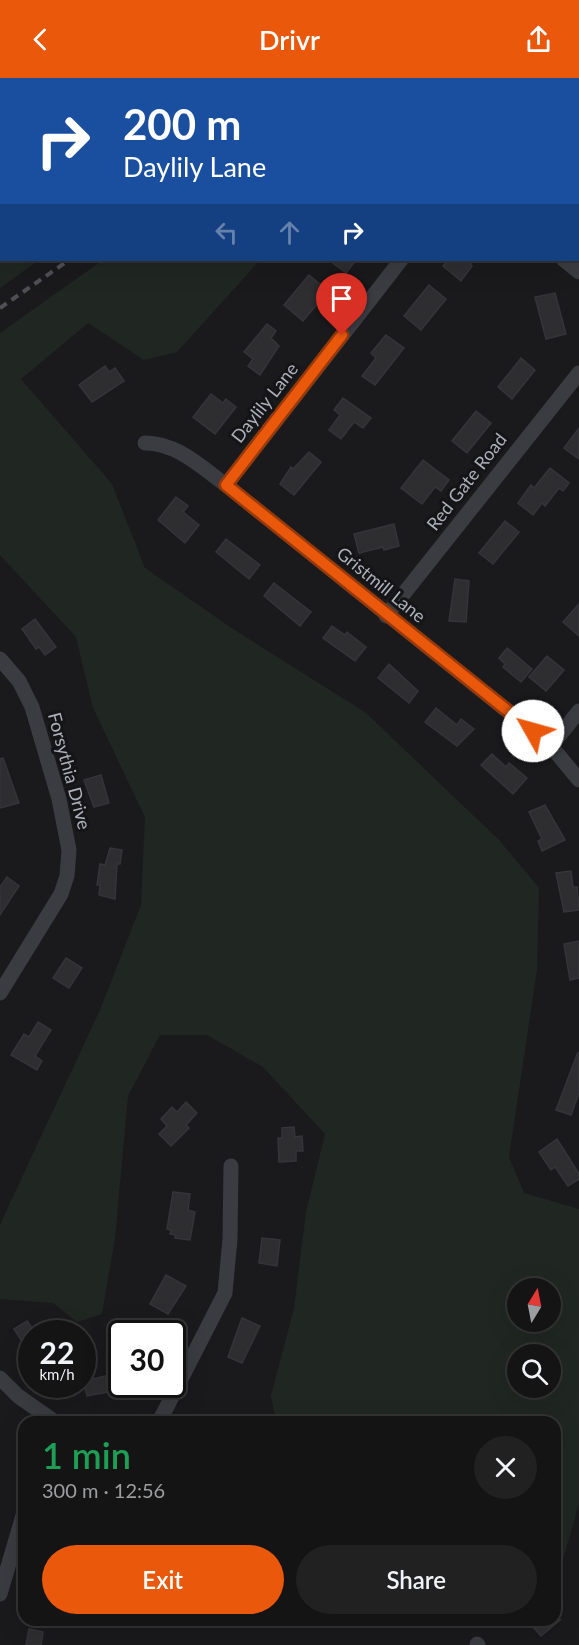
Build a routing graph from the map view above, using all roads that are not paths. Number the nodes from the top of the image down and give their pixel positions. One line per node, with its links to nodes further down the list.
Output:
1 (399, 261): 6 (street, Daylily Lane)
2 (565, 261): 3 (street)
3 (579, 272)
4 (579, 373): 7 (street, Red Gate Road)
5 (145, 443): 6 (street, Gristmill Lane)
6 (226, 485): 7 (street, Gristmill Lane)
7 (386, 616): 10 (street, Gristmill Lane)
8 (0, 659): 12 (street, Forsythia Drive)
9 (579, 711): 10 (street)
10 (551, 746): 11 (street, Gristmill Lane)
11 (579, 780)
12 (0, 993)
13 (231, 1166): 16 (street)
14 (0, 1378): 15 (street)
15 (46, 1416)
16 (162, 1416)
17 (18, 1532): 18 (street)
18 (0, 1594)

